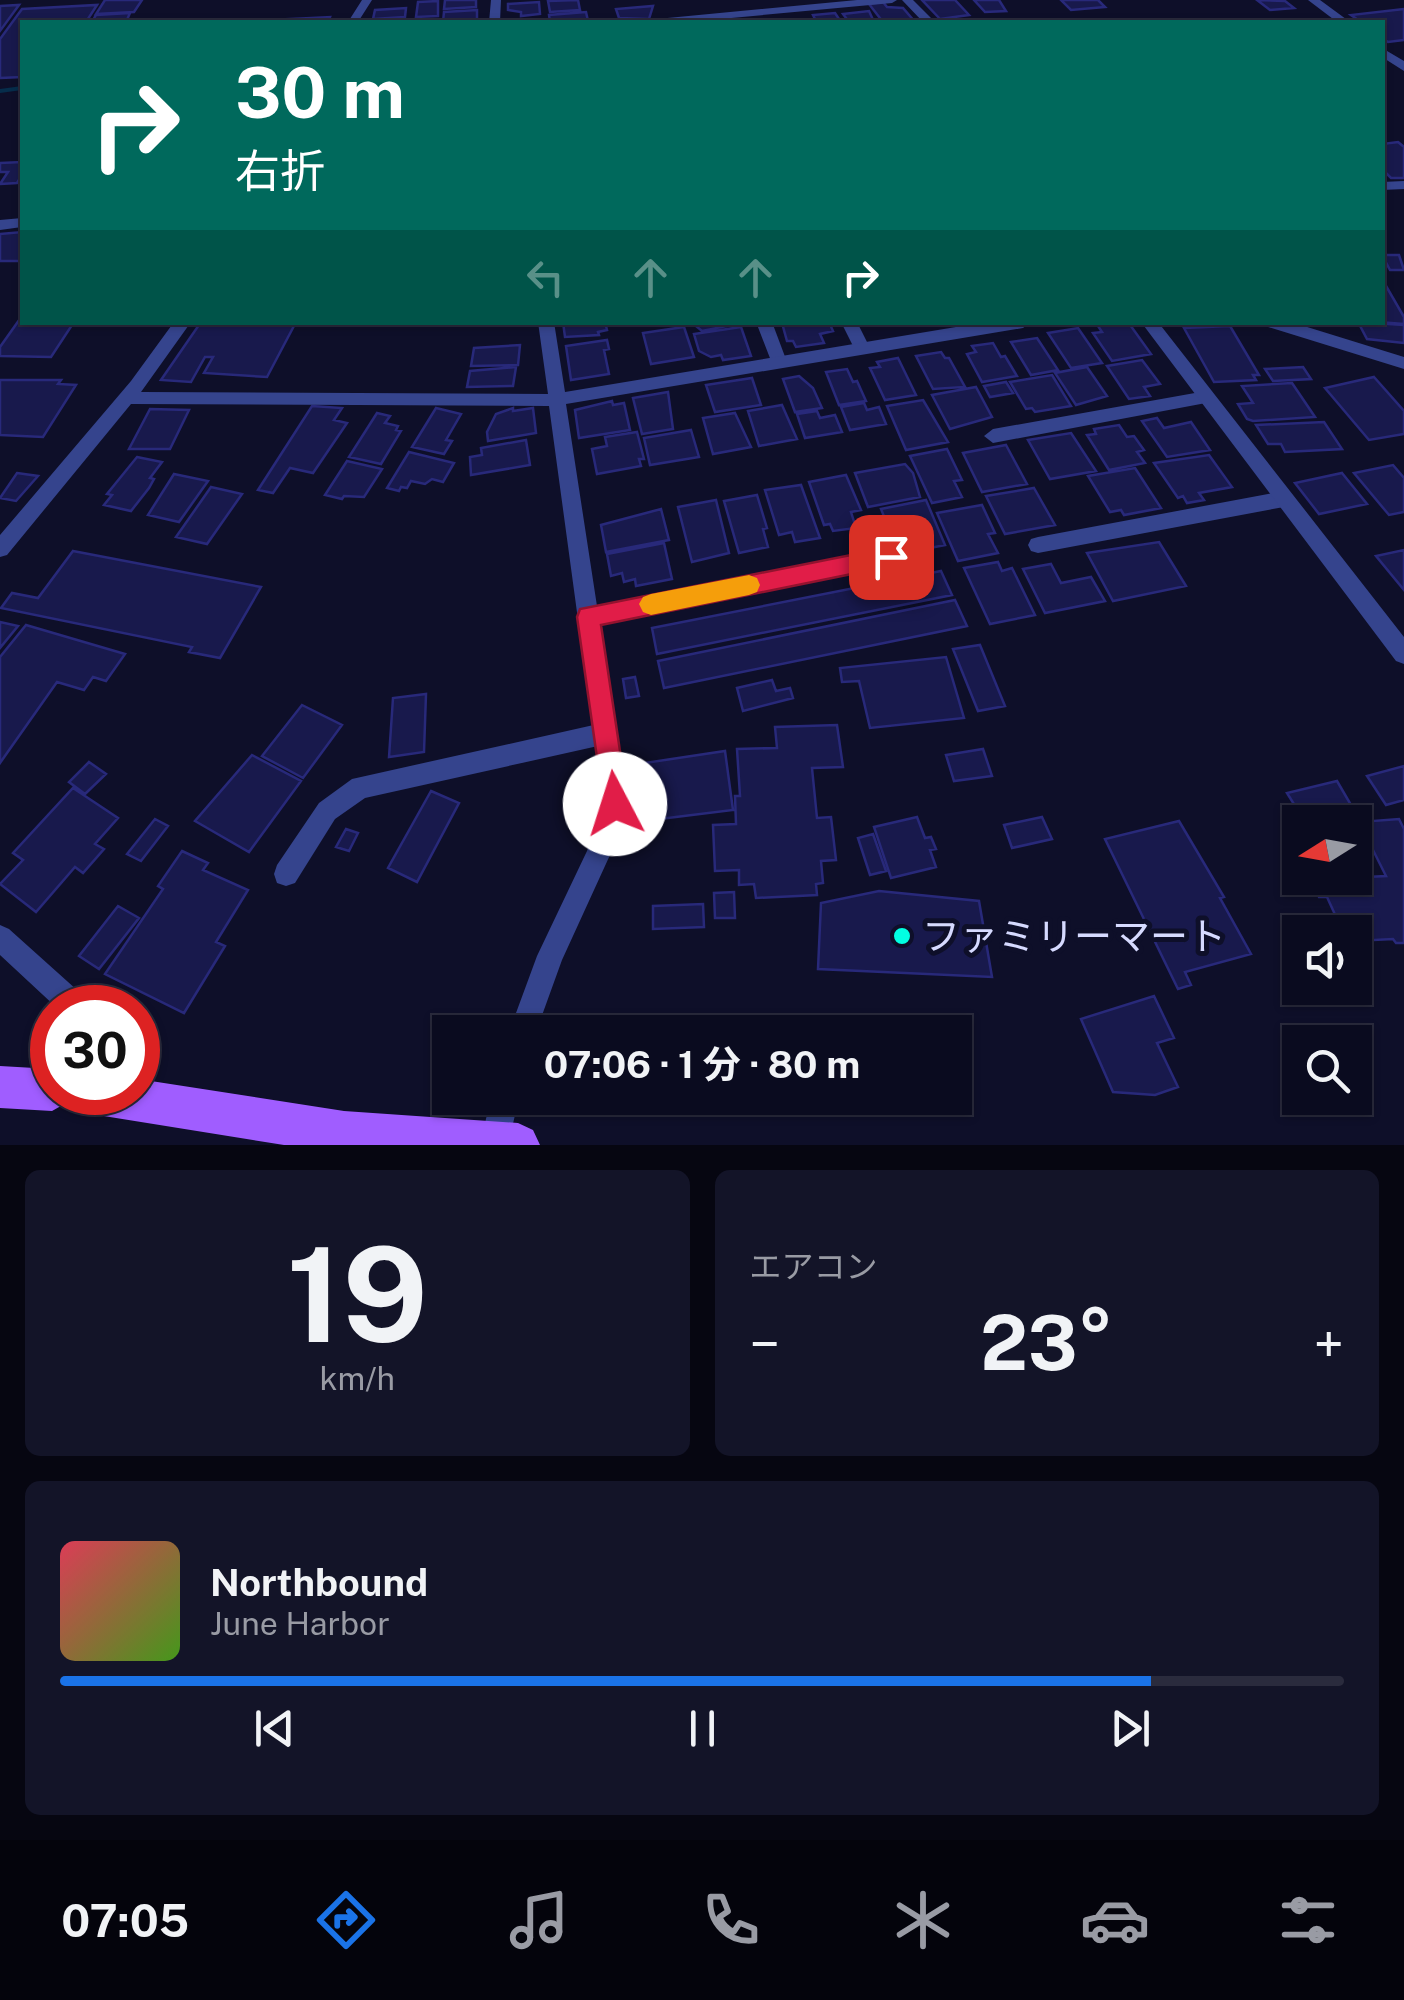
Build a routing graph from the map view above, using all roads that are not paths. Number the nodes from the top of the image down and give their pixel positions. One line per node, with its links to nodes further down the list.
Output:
1 (892, 0): 4 (street)
2 (907, 0): 5 (street)
3 (1314, 0): 6 (street)
4 (678, 20)
5 (927, 20)
6 (1341, 20)
7 (180, 325): 18 (street)
8 (546, 325): 19 (street)
9 (765, 325): 15 (street)
10 (850, 325): 14 (street)
11 (1004, 325): 14 (street)
12 (1151, 325): 17 (street)
13 (1281, 325): 16 (street)
14 (862, 348): 15 (street)
15 (779, 362): 19 (street)
16 (1404, 363)
17 (1206, 397): 20 (street); 21 (street)
18 (126, 398): 19 (street); 23 (street)
19 (554, 400): 25 (street)
20 (993, 436)
21 (1284, 499): 22 (street); 26 (street)
22 (1038, 546)
23 (0, 550)
24 (891, 557): 25 (street)
25 (588, 617): 27 (street)
26 (1404, 654)
27 (607, 733): 28 (street); 31 (street)
28 (286, 874)
29 (0, 938): 30 (street)
30 (52, 985)
31 (530, 1015)
32 (0, 1087): 33 (main road)
33 (30, 1089)
34 (160, 1103): 36 (main road)
35 (505, 1115): 36 (street)
36 (506, 1144)

